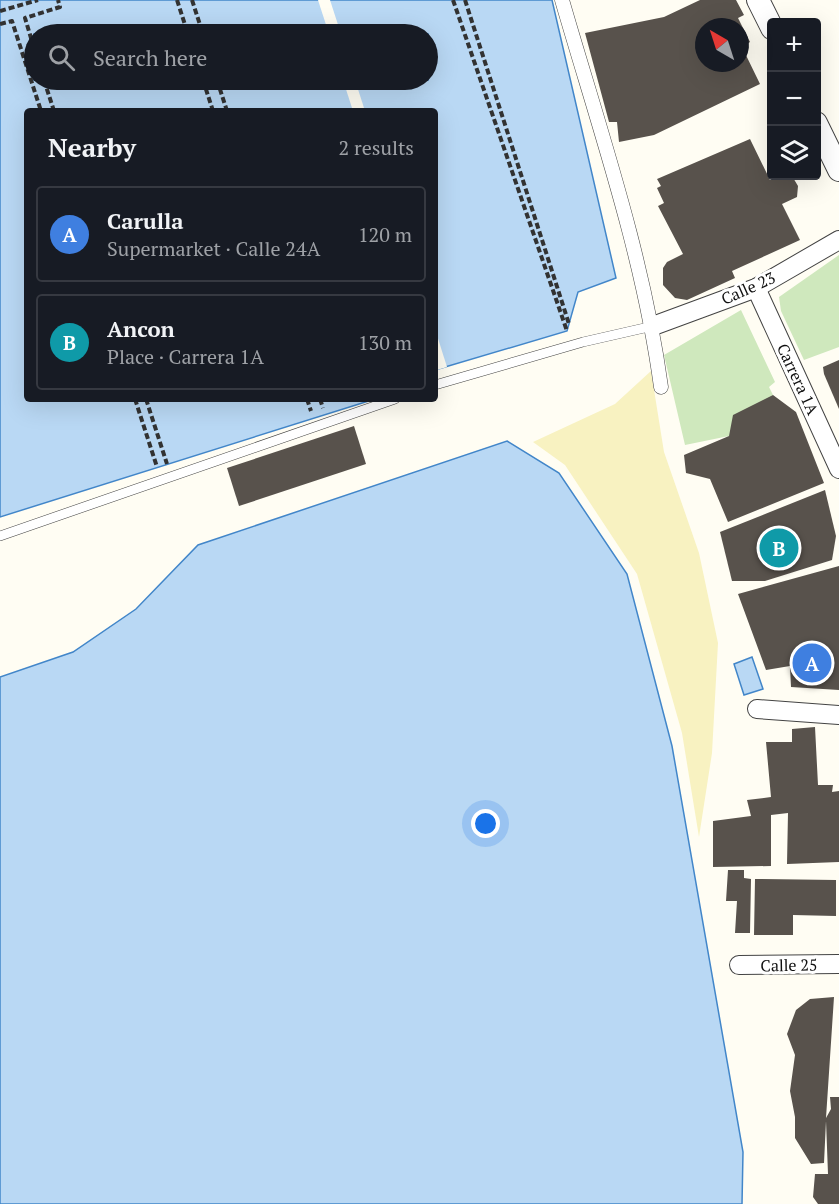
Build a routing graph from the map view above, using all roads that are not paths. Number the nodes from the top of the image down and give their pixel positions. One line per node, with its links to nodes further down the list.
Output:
1 (562, 0): 8 (street)
2 (758, 0): 3 (street)
3 (767, 19)
4 (817, 126): 5 (street)
5 (839, 170)
6 (839, 240): 7 (street, Calle 23)
7 (756, 288): 8 (street, Calle 23); 12 (street, Carrera 1A)
8 (653, 326): 9 (lane); 10 (street)
9 (438, 384)
10 (661, 387)
11 (386, 402): 13 (lane)
12 (839, 470)
13 (0, 536)
14 (757, 709): 15 (street)
15 (839, 715)
16 (839, 964): 17 (street, Calle 25)
17 (738, 965)

